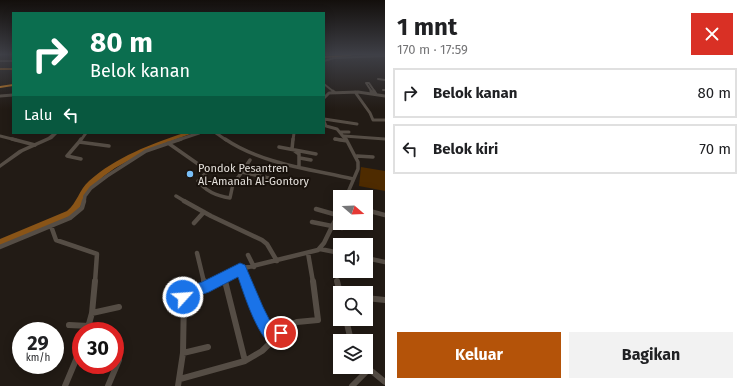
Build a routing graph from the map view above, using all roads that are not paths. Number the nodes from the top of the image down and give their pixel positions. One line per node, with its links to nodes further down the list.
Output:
1 (378, 79): 2 (street)
2 (385, 80)
3 (12, 84): 4 (highway)
4 (0, 85)
5 (325, 85): 8 (street)
6 (355, 92): 8 (street); 12 (street); 14 (street)
7 (325, 93): 9 (street)
8 (335, 93): 9 (street)
9 (328, 94): 13 (street)
10 (12, 95): 11 (street)
11 (0, 96)
12 (385, 96)
13 (325, 97)
14 (370, 113): 15 (street); 17 (street)
15 (376, 113)
16 (325, 120): 19 (street)
17 (385, 120)
18 (325, 123): 20 (street)
19 (357, 124)
20 (340, 132): 21 (street); 28 (street)
21 (349, 132)
22 (55, 134): 34 (street)
23 (85, 134): 32 (street)
24 (196, 134): 33 (street)
25 (218, 134): 46 (street)
26 (294, 134): 37 (street)
27 (0, 136): 34 (street)
28 (344, 136): 29 (street); 31 (street)
29 (385, 139)
30 (335, 140): 31 (street)
31 (347, 141): 39 (street)
32 (79, 142): 35 (street); 42 (street)
33 (168, 144): 47 (street); 61 (street)
34 (35, 145): 45 (street)
35 (108, 146)
36 (279, 147): 37 (street)
37 (292, 149): 38 (street); 41 (street)
38 (316, 154)
39 (357, 156): 40 (street); 48 (street)
40 (374, 157)
41 (300, 158): 44 (street); 46 (street)
42 (81, 159)
43 (250, 160): 47 (street)
44 (310, 160)
45 (2, 165)
46 (299, 167): 48 (street)
47 (242, 172): 49 (street)
48 (353, 179): 50 (street)
49 (273, 180)
50 (349, 190)
51 (176, 196): 54 (street)
52 (316, 209): 53 (street)
53 (333, 211)
54 (204, 212): 59 (street); 69 (street)
55 (373, 212): 56 (street)
56 (385, 215)
57 (333, 221): 60 (street)
58 (312, 222): 60 (street)
59 (194, 223)
60 (331, 225): 63 (street)
61 (51, 226): 62 (street); 80 (street)
62 (0, 247)
63 (320, 249): 64 (street); 66 (street)
64 (333, 252)
65 (197, 253): 76 (street)
66 (308, 253): 69 (street); 84 (street)
67 (248, 255): 71 (street)
68 (373, 259): 70 (street)
69 (277, 261): 71 (street)
70 (385, 262)
71 (254, 267): 72 (street)
72 (240, 269): 73 (street); 84 (street)
73 (224, 278): 76 (street); 87 (street)
74 (337, 281): 75 (street)
75 (338, 286)
76 (205, 287): 86 (street)
77 (373, 299): 78 (street)
78 (385, 300)
79 (119, 307): 80 (street)
80 (92, 313): 81 (street)
81 (90, 322)
82 (69, 325): 83 (street)
83 (72, 325)
84 (275, 340): 87 (street)
85 (208, 347): 86 (street)
86 (183, 354): 92 (street)
87 (245, 361): 92 (street)
88 (72, 369): 94 (street)
89 (373, 371): 93 (street)
90 (113, 374): 95 (street)
91 (362, 374): 97 (street)
92 (180, 379): 96 (street)
93 (385, 382)
94 (65, 386)
95 (108, 386)
96 (178, 386)
97 (352, 386)

